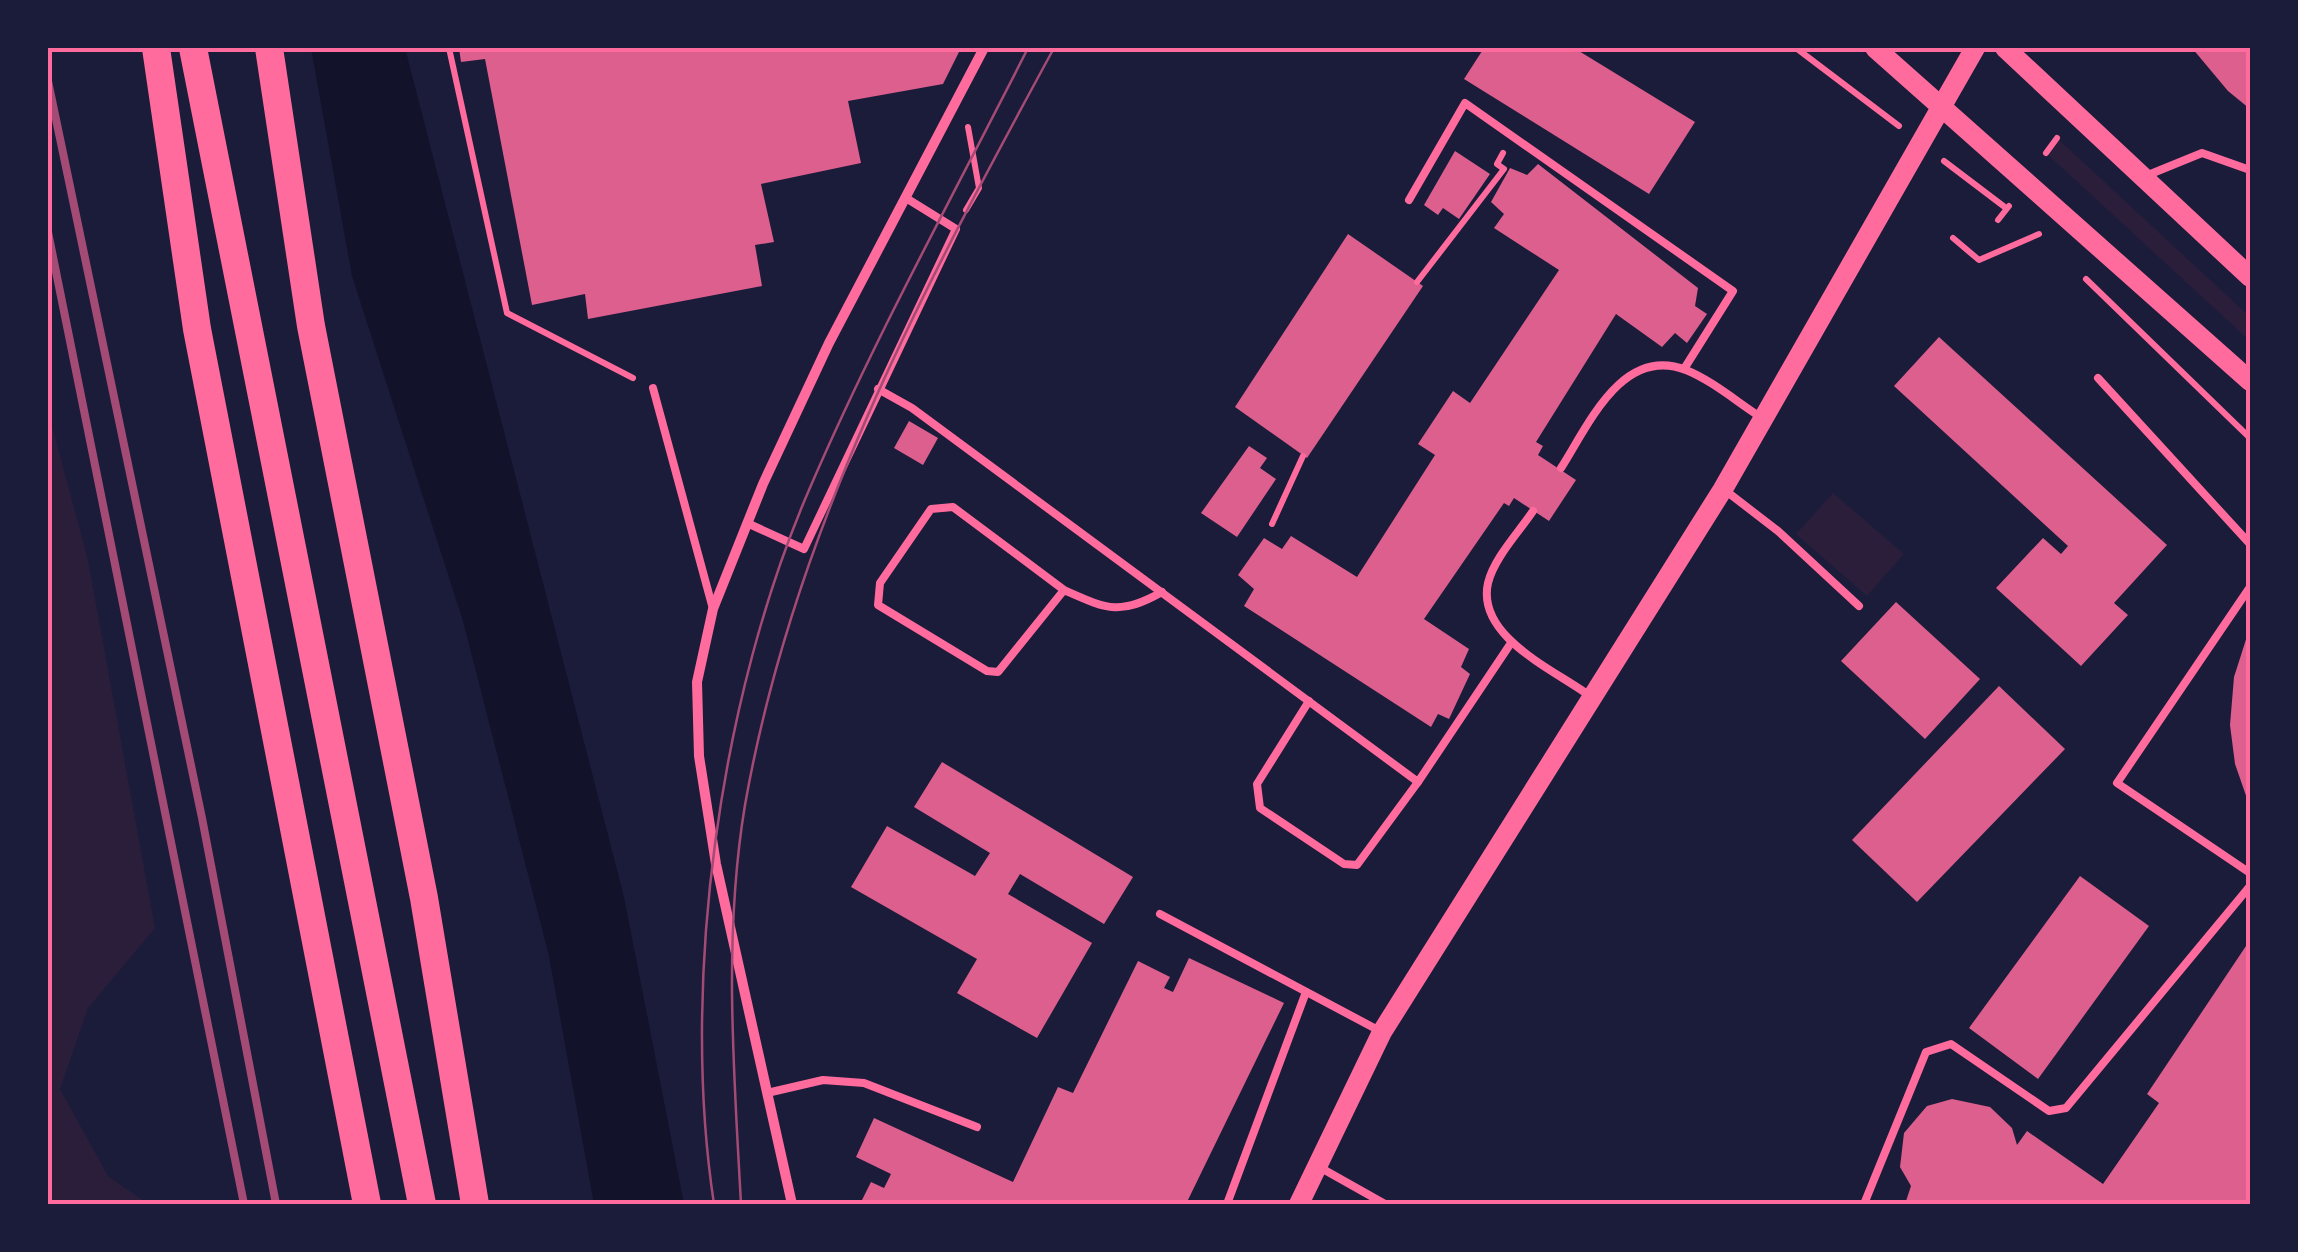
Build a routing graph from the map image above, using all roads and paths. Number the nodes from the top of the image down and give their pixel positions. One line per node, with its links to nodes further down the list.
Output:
1 (156, 48): 61 (highway)
2 (193, 48): 62 (highway)
3 (269, 48): 63 (highway)
4 (449, 48): 33 (path)
5 (984, 48): 10 (street)
6 (1796, 48): 12 (path)
7 (1875, 48): 11 (main road)
8 (1975, 48): 11 (main road)
9 (2005, 48): 18 (main road)
10 (958, 98): 19 (street); 23 (path)
11 (1940, 106): 32 (main road); 35 (main road)
12 (1903, 129)
13 (1514, 134): 20 (lane); 29 (path); 30 (lane)
14 (2057, 138): 16 (path)
15 (1933, 152): 21 (path)
16 (2046, 153)
17 (2250, 170): 18 (lane)
18 (2144, 177): 28 (main road)
19 (906, 198): 23 (lane); 41 (street)
20 (1409, 200)
21 (2009, 210)
22 (2024, 222): 24 (path)
23 (956, 229): 34 (lane)
24 (2039, 234): 25 (path); 26 (path)
25 (1953, 238)
26 (2053, 247)
27 (2081, 275): 36 (path)
28 (2250, 277)
29 (1417, 282)
30 (1684, 370): 35 (lane); 38 (lane)
31 (2098, 378): 43 (lane)
32 (2250, 381)
33 (653, 388): 48 (lane)
34 (878, 388): 41 (lane); 46 (lane)
35 (1763, 419): 39 (main road)
36 (2250, 438)
37 (1303, 456): 42 (path)
38 (1561, 468)
39 (1723, 488): 47 (lane); 50 (main road)
40 (1533, 511): 49 (lane)
41 (747, 523): 48 (street)
42 (1272, 524)
43 (2250, 544)
44 (2250, 587): 53 (lane)
45 (1064, 590): 45 (lane); 46 (lane)
46 (1162, 592): 51 (lane)
47 (1859, 606)
48 (714, 610): 58 (street)
49 (1511, 643): 50 (lane); 52 (lane)
50 (1594, 699): 57 (main road)
51 (1310, 701): 52 (lane); 52 (lane)
52 (1418, 782)
53 (2250, 873)
54 (2250, 886): 68 (lane)
55 (1160, 914): 56 (lane)
56 (1306, 992): 57 (lane); 65 (lane)
57 (1382, 1032): 60 (main road)
58 (766, 1093): 59 (lane); 64 (street)
59 (977, 1126)
60 (1317, 1166): 66 (main road); 67 (lane)
61 (367, 1204)
62 (422, 1204)
63 (475, 1204)
64 (792, 1204)
65 (1227, 1204)
66 (1298, 1204)
67 (1385, 1204)
68 (1864, 1204)

